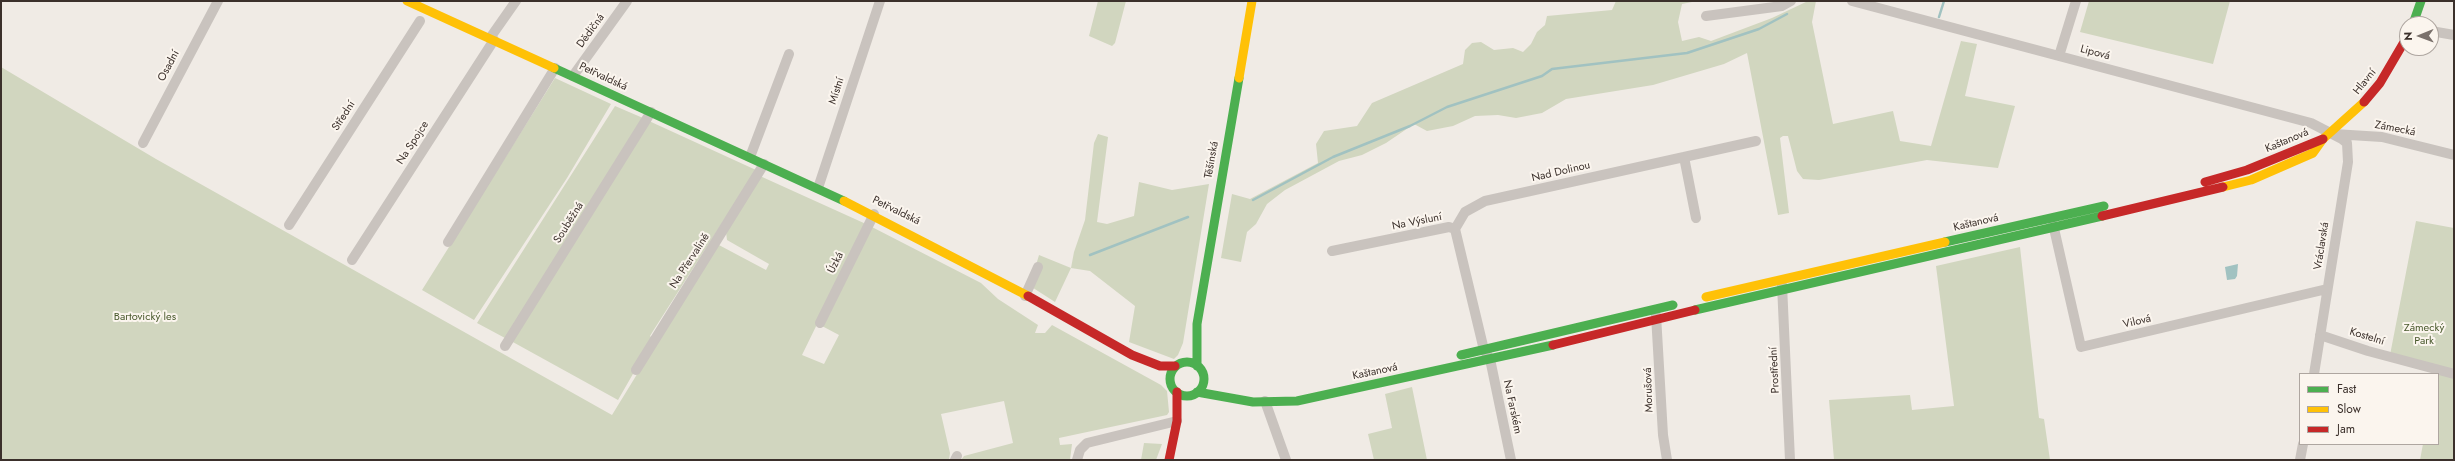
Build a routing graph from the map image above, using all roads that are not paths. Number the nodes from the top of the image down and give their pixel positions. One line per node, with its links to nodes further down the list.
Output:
1 (218, 1): 25 (street, Osadní)
2 (407, 1): 16 (main road, Petřvaldská)
3 (516, 1): 16 (street, Na Spojce)
4 (627, 1): 21 (street, Dědičná)
5 (880, 1): 30 (street, Místní)
6 (1252, 1): 50 (main road, Těšínská)
7 (1791, 1): 11 (street)
8 (1852, 1): 19 (street, Lipová)
9 (2076, 1): 19 (street)
10 (2421, 1): 12 (main road)
11 (1706, 16)
12 (2416, 16)
13 (420, 21): 34 (street, Střední)
14 (2439, 32): 15 (street)
15 (2454, 35)
16 (492, 39): 20 (main road, Petřvaldská); 39 (street, Na Spojce)
17 (2399, 51): 23 (main road, Hlavní)
18 (788, 54): 28 (street)
19 (2060, 56): 23 (street, Lipová)
20 (555, 68): 21 (main road, Petřvaldská); 37 (street)
21 (573, 76): 22 (main road, Petřvaldská)
22 (651, 112): 28 (main road, Petřvaldská); 52 (street, Souběžná)
23 (2326, 136): 26 (street, Zámecká); 33 (main road, Kaštanová); 35 (main road, Kaštanová); 42 (street, Vráclavská)
24 (1756, 141): 27 (street, Nad Dolinou)
25 (143, 144)
26 (2454, 155)
27 (1684, 157): 32 (street); 36 (street, Nad Dolinou)
28 (750, 158): 29 (main road, Petřvaldská)
29 (764, 164): 30 (main road, Petřvaldská); 60 (street, Na Přervalině)
30 (818, 188): 31 (main road, Petřvaldská)
31 (874, 214): 44 (main road, Petřvaldská); 49 (street, Úzká)
32 (1696, 218)
33 (2052, 218): 35 (street, Vilová); 41 (main road, Kaštanová)
34 (289, 225)
35 (2054, 228): 42 (street, Vilová); 43 (main road, Kaštanová)
36 (1455, 229): 38 (street, Na Výsluní); 53 (street, Na Výsluní)
37 (448, 242)
38 (1332, 251)
39 (352, 260)
40 (1038, 267): 44 (street)
41 (1780, 280): 43 (street, Prostřední); 45 (main road, Kaštanová)
42 (2327, 289): 51 (street, Vráclavská)
43 (1783, 290): 48 (main road, Kaštanová); 76 (street, Prostřední)
44 (1025, 296): 54 (main road, Petřvaldská)
45 (1698, 298)
46 (1684, 302): 47 (main road)
47 (1655, 309): 48 (street); 53 (main road)
48 (1657, 319): 56 (main road, Kaštanová); 75 (street, Morušová)
49 (820, 323)
50 (1198, 324): 58 (main road, Těšínská); 59 (main road, Těšínská)
51 (2320, 335): 61 (street, Vráclavská); 62 (street, Kostelní)
52 (505, 346)
53 (1484, 350): 55 (main road); 56 (street)
54 (1132, 355): 58 (main road, Petřvaldská); 64 (main road, Petřvaldská)
55 (1455, 356)
56 (1490, 359): 68 (main road, Kaštanová); 74 (street, Na Farském)
57 (1433, 361): 68 (main road, Kaštanová)
58 (1179, 364): 59 (main road); 64 (main road)
59 (1197, 366): 63 (main road)
60 (636, 370)
61 (2314, 373)
62 (2454, 374)
63 (1203, 377): 66 (main road); 67 (main road)
64 (1171, 383): 65 (main road)
65 (1177, 392): 66 (main road); 69 (main road)
66 (1194, 393): 67 (main road, Kaštanová); 69 (main road)
67 (1228, 398): 68 (main road, Kaštanová)
68 (1265, 401): 73 (street)
69 (1177, 421): 71 (street); 72 (main road)
70 (2303, 445): 77 (street)
71 (1077, 460)
72 (1170, 460)
73 (1286, 460)
74 (1511, 460)
75 (1668, 460)
76 (1790, 460)
77 (2300, 460)

